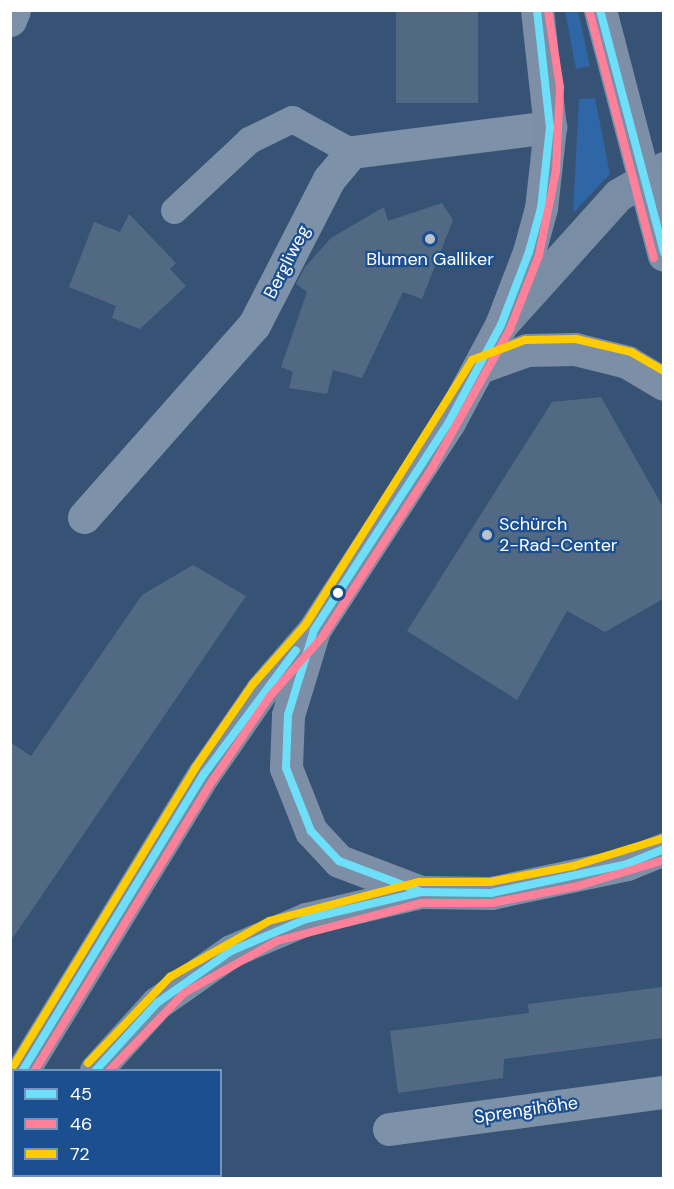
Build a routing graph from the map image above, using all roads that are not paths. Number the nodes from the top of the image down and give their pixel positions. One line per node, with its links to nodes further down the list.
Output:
1 (14, 10): 4 (street)
2 (537, 10): 5 (main road)
3 (600, 10): 7 (main road)
4 (10, 20)
5 (550, 127): 6 (street); 10 (main road)
6 (352, 152): 8 (lane); 13 (street, Bergliweg)
7 (652, 173): 9 (main road); 10 (main road)
8 (174, 210)
9 (663, 255)
10 (501, 325): 11 (main road)
11 (480, 367): 12 (main road); 14 (main road)
12 (663, 384)
13 (84, 517)
14 (314, 630): 16 (main road); 17 (main road)
15 (663, 849): 16 (main road)
16 (421, 892): 18 (main road)
17 (24, 1069)
18 (98, 1069)
19 (663, 1092): 20 (street, Sprengihöhe)
20 (389, 1129)

